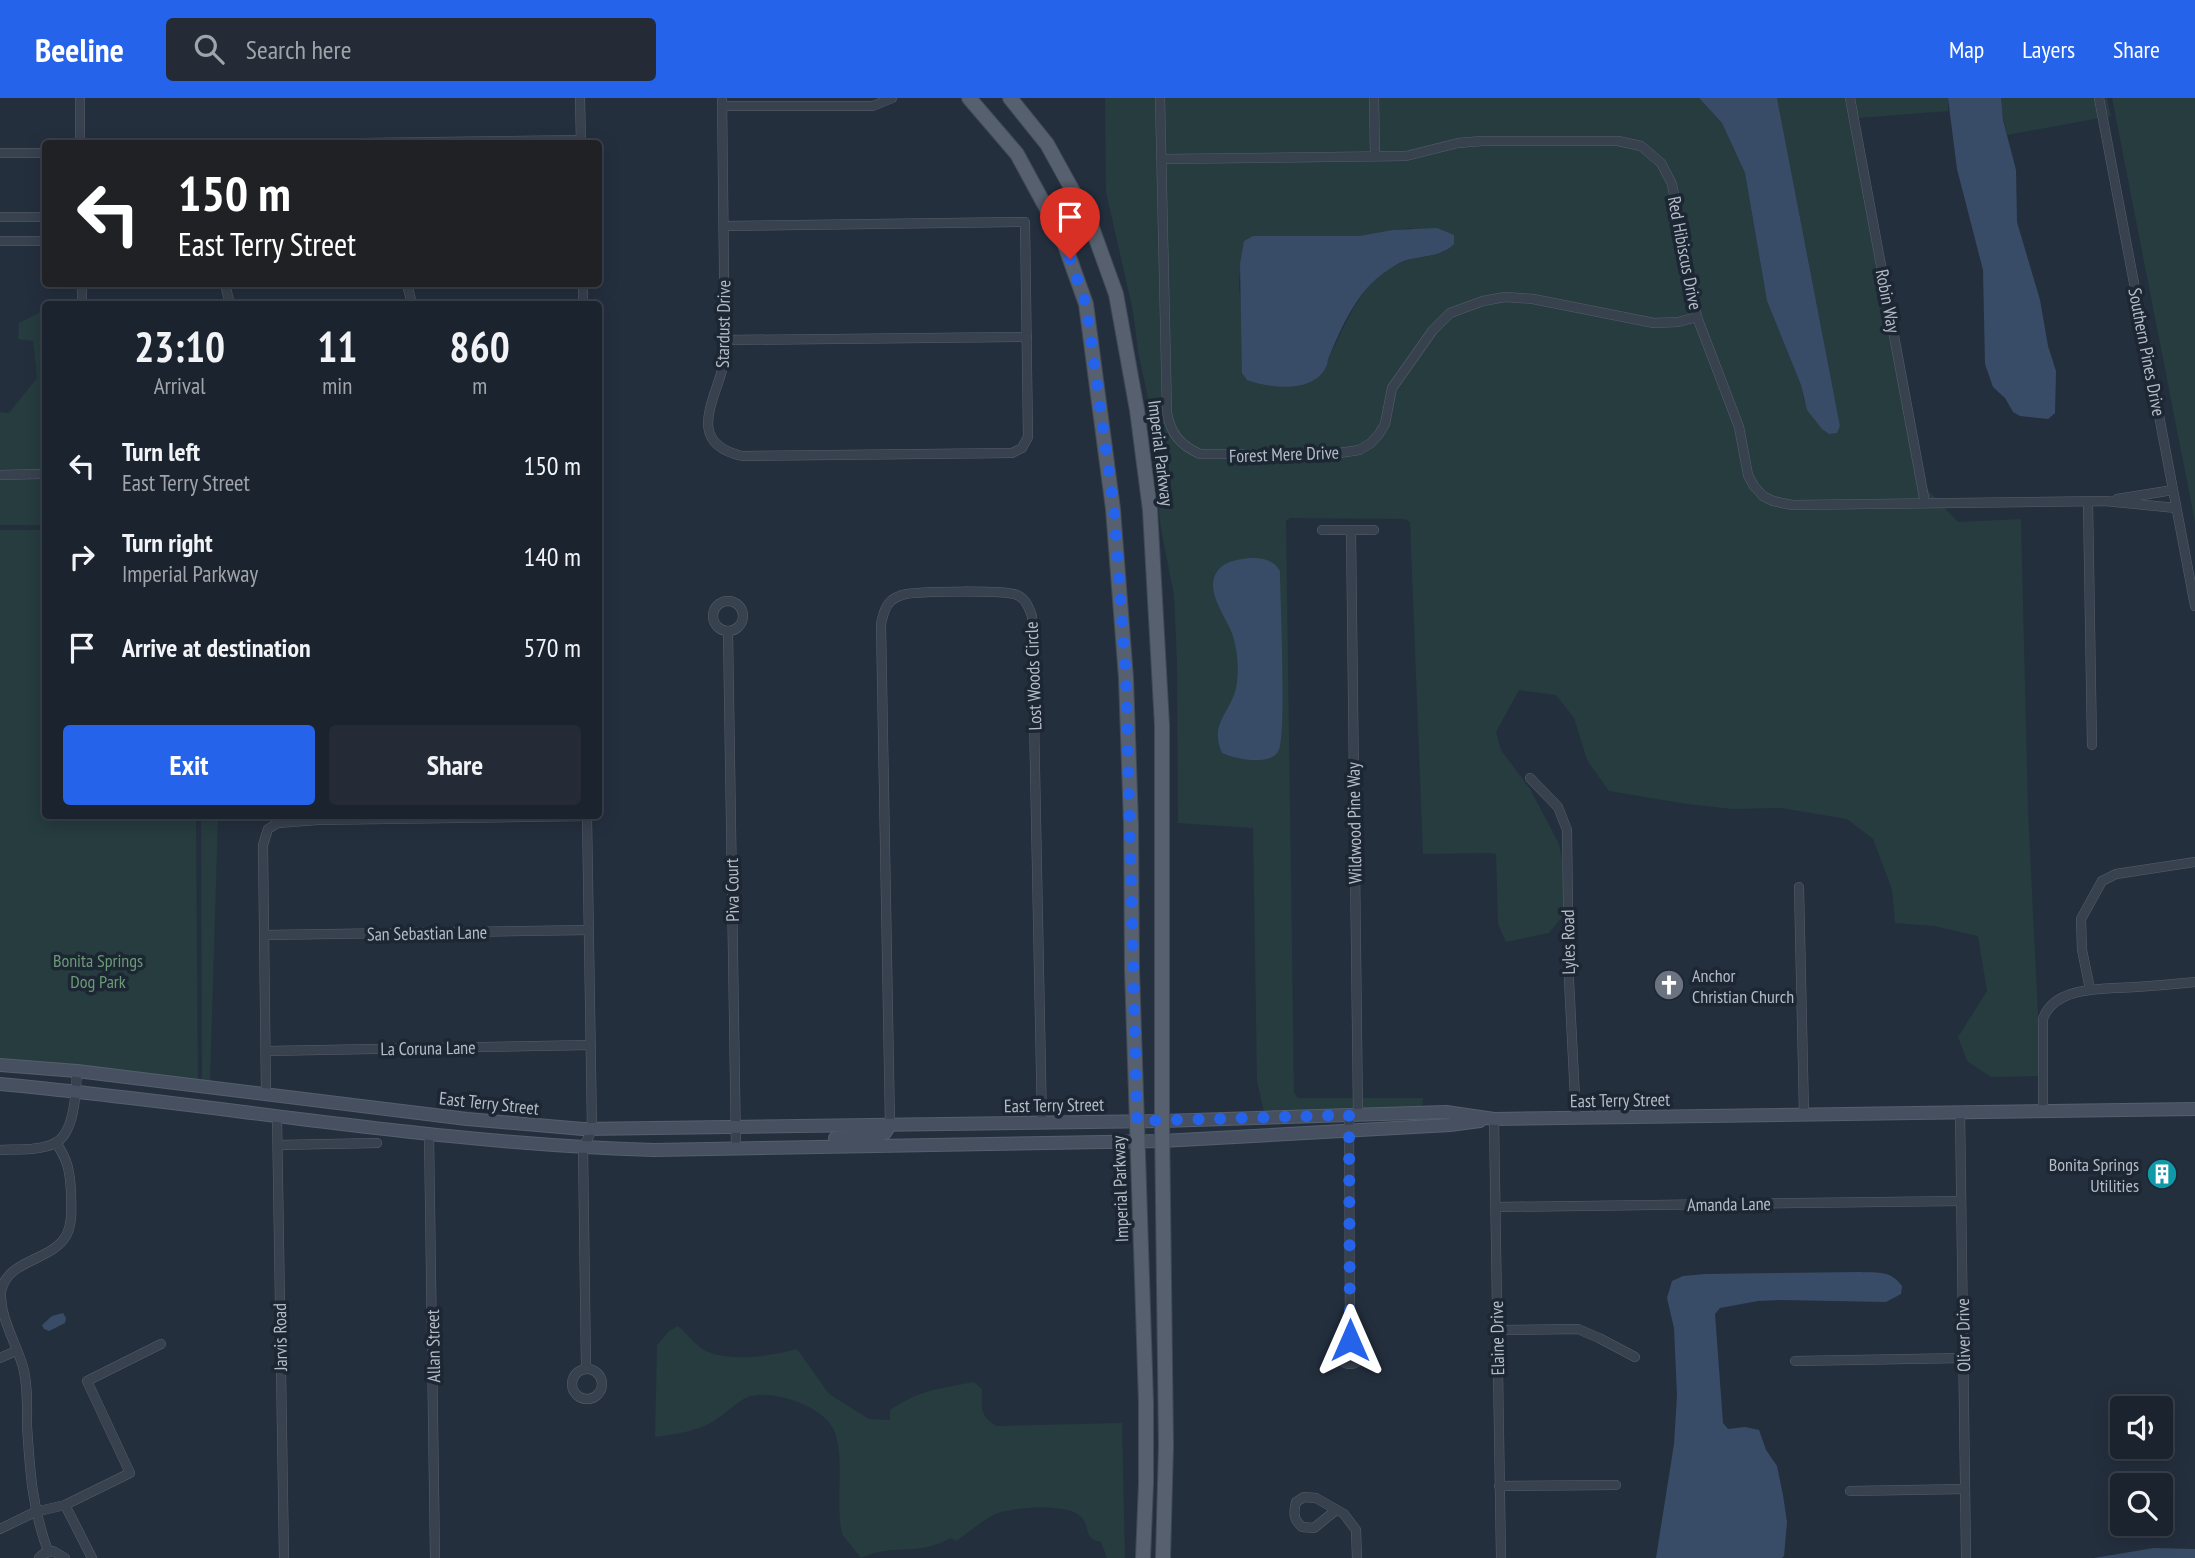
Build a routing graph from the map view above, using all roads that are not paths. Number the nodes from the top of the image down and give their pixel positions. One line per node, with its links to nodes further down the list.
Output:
1 (79, 98): 11 (street)
2 (580, 98): 12 (street)
3 (892, 98): 10 (street)
4 (969, 98): 62 (main road, Imperial Parkway)
5 (1010, 98): 63 (main road, Imperial Parkway)
6 (1160, 98): 16 (street, Forest Mere Drive)
7 (1374, 98): 15 (street)
8 (1850, 98): 30 (street, Robin Way)
9 (2099, 98): 27 (street, Southern Pines Drive)
10 (722, 102): 19 (street, Stardust Drive)
11 (80, 140)
12 (581, 140)
13 (0, 153): 14 (street)
14 (42, 153)
15 (1375, 156): 16 (street, Red Hibiscus Drive); 22 (street, Red Hibiscus Drive)
16 (1162, 159): 22 (street, Forest Mere Drive)
17 (42, 216): 18 (street)
18 (0, 217)
19 (724, 226): 23 (street); 24 (street, Stardust Drive)
20 (42, 240): 21 (street)
21 (0, 241)
22 (1697, 317): 30 (street, Red Hibiscus Drive)
23 (1027, 337): 24 (street); 24 (street, Stardust Drive)
24 (725, 341)
25 (40, 474): 26 (street)
26 (0, 475)
27 (2173, 490): 28 (street, Red Hibiscus Drive); 31 (street, Southern Pines Drive)
28 (2105, 501): 29 (street, Red Hibiscus Drive); 31 (street, Red Hibiscus Drive)
29 (2088, 502): 30 (street, Red Hibiscus Drive); 37 (street)
30 (1925, 503)
31 (2176, 508): 35 (street, Southern Pines Drive)
32 (1322, 530): 34 (street)
33 (1374, 530): 34 (street)
34 (1351, 531): 57 (street, Wildwood Pine Way)
35 (2195, 606)
36 (728, 631): 66 (street, Piva Court)
37 (2092, 745)
38 (1530, 778): 60 (street, Lyles Road)
39 (357, 819): 44 (street)
40 (587, 819): 43 (street)
41 (2195, 862): 46 (street)
42 (1799, 887): 58 (street)
43 (589, 930): 44 (street, San Sebastian Lane); 47 (street)
44 (265, 936): 48 (street)
45 (2195, 982): 46 (street)
46 (2090, 989): 56 (street)
47 (591, 1045): 48 (street, La Coruna Lane); 67 (street)
48 (266, 1051): 53 (street)
49 (0, 1065): 50 (street, East Terry Street)
50 (77, 1071): 52 (street); 53 (street, East Terry Street)
51 (0, 1084): 52 (street)
52 (76, 1092): 59 (street); 72 (street)
53 (265, 1094): 67 (street, East Terry Street)
54 (2195, 1109): 56 (street, East Terry Street)
55 (1960, 1111): 56 (street, East Terry Street); 58 (street, East Terry Street); 79 (street, Oliver Drive)
56 (2043, 1111)
57 (1353, 1114): 61 (street, East Terry Street); 63 (street, East Terry Street); 68 (street, Wildwood Pine Way)
58 (1804, 1114): 60 (street, East Terry Street)
59 (277, 1116): 69 (street); 74 (street, Jarvis Road)
60 (1576, 1118): 61 (street, East Terry Street)
61 (1494, 1119): 68 (street); 80 (street, Elaine Drive)
62 (1137, 1121): 63 (street, East Terry Street); 64 (street, East Terry Street); 71 (main road, Imperial Parkway)
63 (1161, 1121): 70 (main road, Imperial Parkway)
64 (1042, 1123): 65 (street, East Terry Street); 65 (street, Lost Woods Circle)
65 (890, 1125): 66 (street, East Terry Street); 75 (street)
66 (736, 1129): 67 (street, East Terry Street); 77 (street, Piva Court)
67 (592, 1130): 76 (street)
68 (1349, 1130): 70 (street); 82 (street, Wildwood Pine Way)
69 (429, 1134): 76 (street); 103 (street, Allan Street)
70 (1162, 1140): 71 (street); 105 (main road, Imperial Parkway)
71 (1137, 1141): 75 (street); 104 (main road, Imperial Parkway)
72 (56, 1143): 78 (street); 84 (street)
73 (377, 1143): 74 (street)
74 (278, 1144): 102 (street, Jarvis Road)
75 (777, 1147): 77 (street)
76 (583, 1148): 77 (street); 89 (street)
77 (736, 1148)
78 (0, 1150)
79 (1961, 1201): 80 (street, Amanda Lane); 87 (street, Oliver Drive)
80 (1496, 1207): 81 (street, Elaine Drive)
81 (1497, 1330): 85 (street); 91 (street, Elaine Drive)
82 (1350, 1340)
83 (161, 1344): 94 (street)
84 (16, 1351): 86 (street); 96 (street)
85 (1635, 1357)
86 (0, 1358)
87 (1964, 1358): 88 (street); 92 (street, Oliver Drive)
88 (1795, 1362)
89 (586, 1368)
90 (1616, 1485): 91 (street)
91 (1500, 1486): 107 (street, Elaine Drive)
92 (1965, 1489): 93 (street); 108 (street, Oliver Drive)
93 (1850, 1490)
94 (65, 1505): 96 (street); 101 (street)
95 (1335, 1511): 95 (street); 106 (street)
96 (35, 1512): 97 (street); 98 (street)
97 (0, 1529)
98 (48, 1551): 99 (street); 100 (street)
99 (39, 1558)
100 (65, 1558)
101 (92, 1558)
102 (284, 1558)
103 (435, 1558)
104 (1143, 1558)
105 (1163, 1558)
106 (1357, 1558)
107 (1501, 1558)
108 (1966, 1558)

